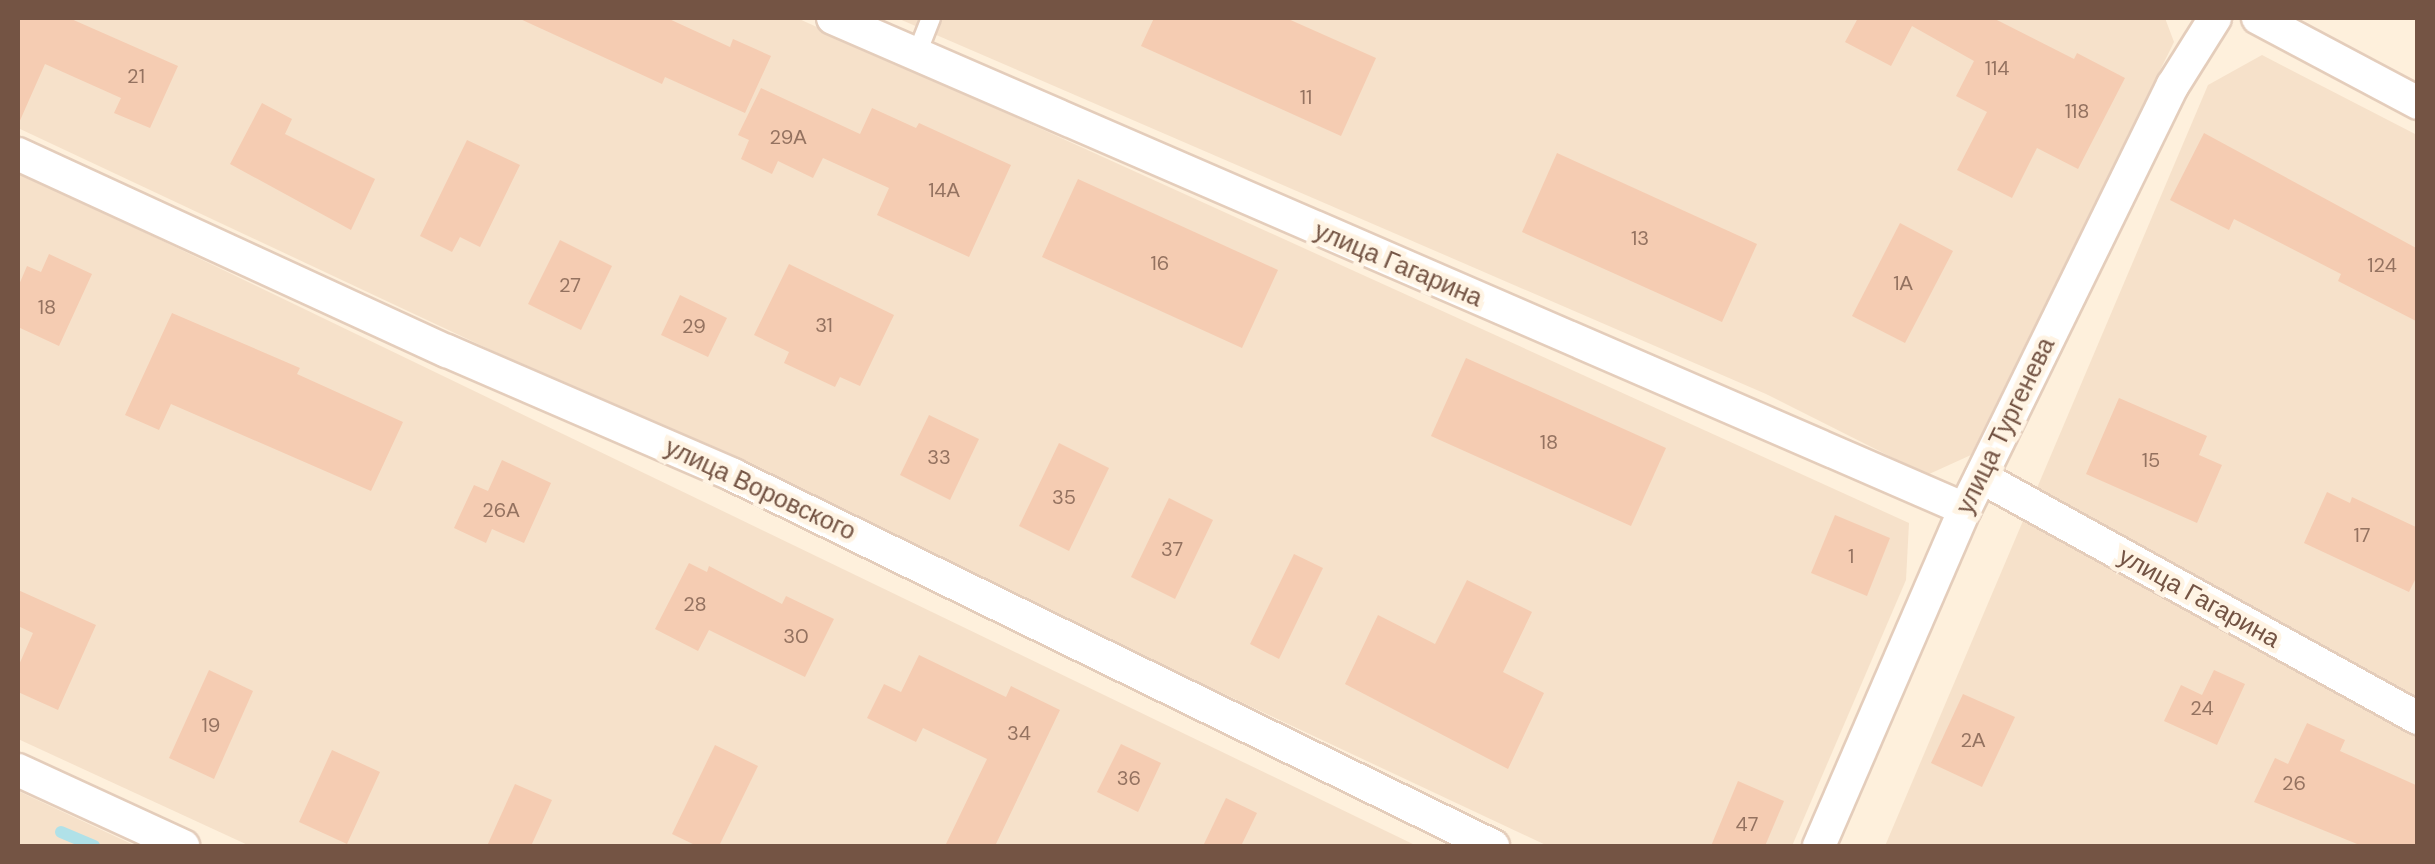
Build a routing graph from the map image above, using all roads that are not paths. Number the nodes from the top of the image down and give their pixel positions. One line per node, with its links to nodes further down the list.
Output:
1 (833, 18): 5 (street, улица Гагарина)
2 (931, 18): 5 (lane)
3 (2215, 18): 8 (street, улица Тургенева)
4 (2258, 18): 6 (street)
5 (916, 56): 9 (street, улица Гагарина)
6 (2418, 103)
7 (18, 154): 13 (street, улица Воровского)
8 (1981, 477): 9 (street, улица Тургенева); 10 (street, улица Гагарина)
9 (1965, 509): 14 (street, улица Тургенева)
10 (2418, 718)
11 (18, 770): 12 (street)
12 (183, 846)
13 (1493, 846)
14 (1819, 846)

